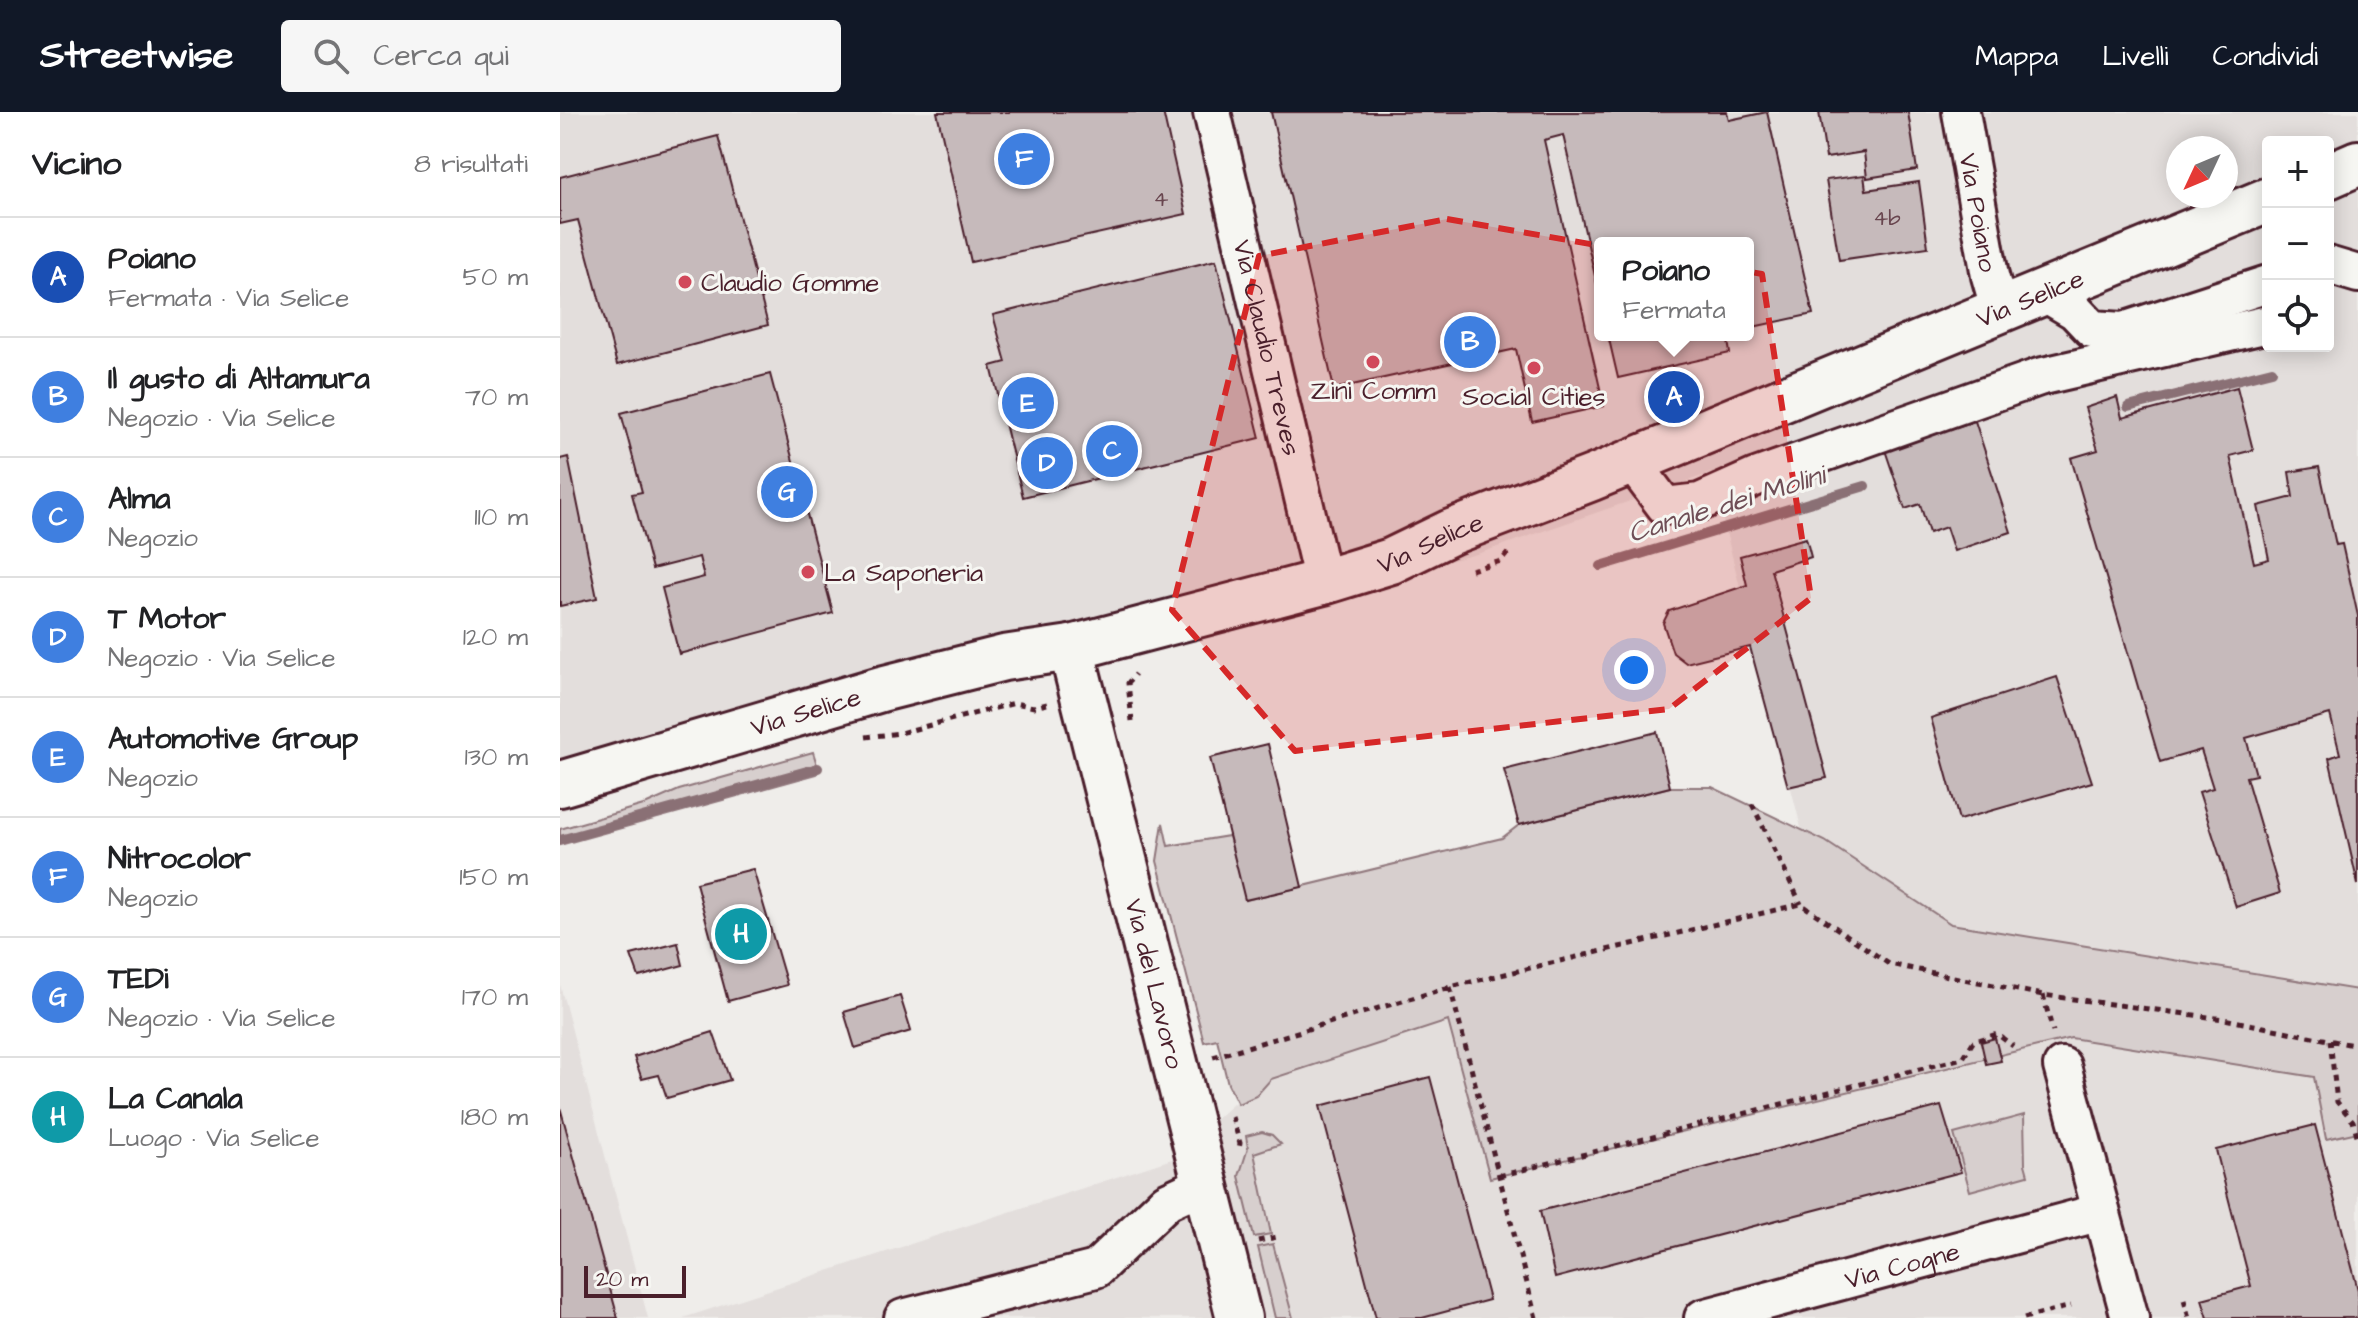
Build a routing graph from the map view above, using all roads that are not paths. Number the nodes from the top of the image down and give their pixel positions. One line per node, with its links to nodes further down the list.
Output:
1 (1212, 112): 13 (street, Via Claudio Treves)
2 (1961, 112): 10 (street, Via Poiano)
3 (2358, 163): 4 (main road)
4 (2334, 173)
5 (2262, 202): 9 (main road, Via Selice)
6 (2334, 267): 7 (street)
7 (2358, 274)
8 (2262, 286): 9 (street)
9 (2043, 292): 10 (main road, Via Selice)
10 (2000, 311): 12 (main road, Via Selice)
11 (2262, 325): 12 (street)
12 (1632, 462): 13 (main road, Via Selice)
13 (1323, 582): 14 (main road, Via Selice)
14 (1071, 648): 15 (main road, Via Selice); 17 (main road, Via del Lavoro)
15 (560, 784)
16 (2062, 1066): 18 (street)
17 (1204, 1184): 19 (street); 20 (main road, Via del Lavoro)
18 (2101, 1212): 21 (street, Via Cogne); 22 (street)
19 (903, 1318)
20 (1239, 1318)
21 (1703, 1318)
22 (2130, 1318)

